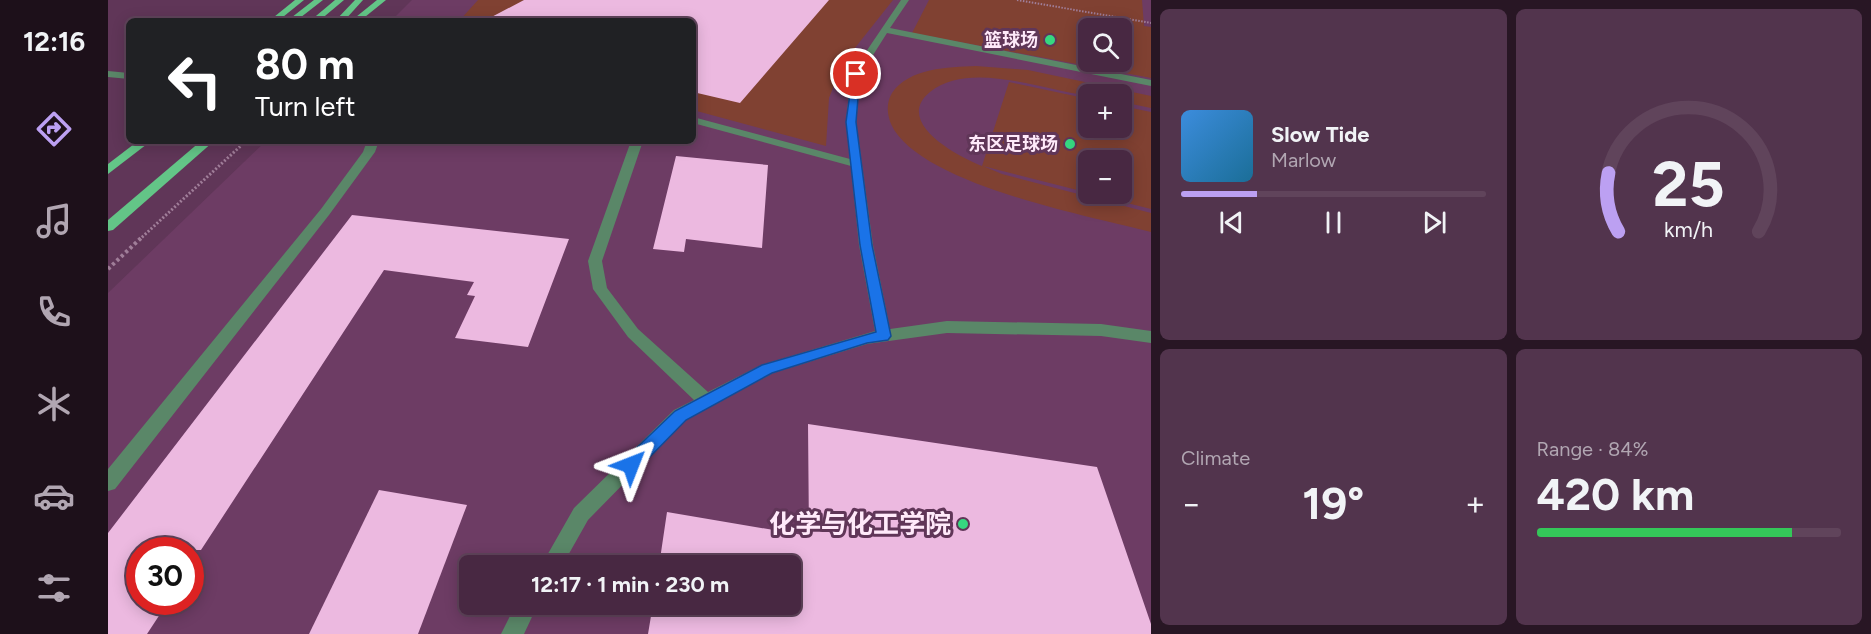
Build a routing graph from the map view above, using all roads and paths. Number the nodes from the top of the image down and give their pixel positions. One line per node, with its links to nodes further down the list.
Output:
1 (300, 0): 8 (main road)
2 (319, 0): 9 (main road)
3 (340, 0): 10 (main road)
4 (359, 0): 11 (main road)
5 (382, 0): 12 (main road)
6 (905, 0): 14 (street)
7 (1017, 0): 13 (path)
8 (277, 18)
9 (295, 18)
10 (318, 18)
11 (342, 18)
12 (359, 18)
13 (1151, 23)
14 (885, 30): 17 (street); 24 (street)
15 (108, 74): 16 (street)
16 (126, 76)
17 (1151, 83)
18 (696, 121): 24 (street)
19 (141, 144): 25 (main road)
20 (205, 144): 26 (main road)
21 (243, 144): 27 (path)
22 (372, 144): 31 (street)
23 (637, 144): 30 (street)
24 (856, 164): 28 (street)
25 (108, 170)
26 (108, 227)
27 (108, 269)
28 (884, 336): 29 (street); 30 (street)
29 (1151, 337)
30 (706, 401): 32 (street)
31 (108, 483)
32 (557, 555)
33 (522, 615): 34 (street)
34 (512, 634)

